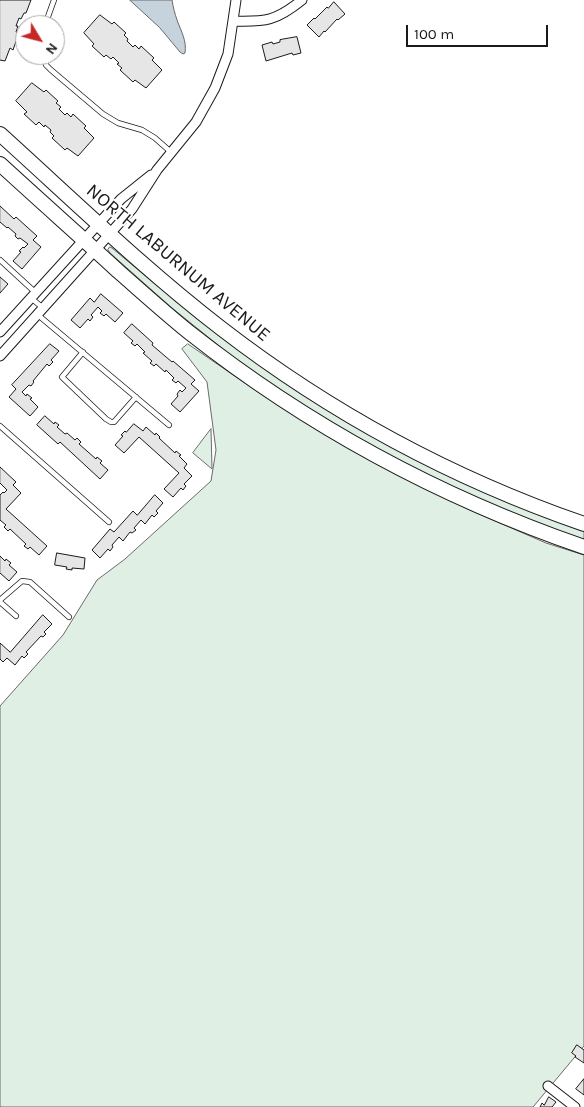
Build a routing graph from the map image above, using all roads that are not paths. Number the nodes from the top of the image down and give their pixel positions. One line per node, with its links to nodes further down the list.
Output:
1 (54, 0): 4 (lane)
2 (236, 0): 5 (street)
3 (302, 0): 5 (street)
4 (49, 15)
5 (233, 21): 8 (street)
6 (46, 65): 8 (lane)
7 (0, 134): 11 (main road, NORTH LABURNUM AVENUE)
8 (172, 154): 10 (street)
9 (0, 164): 13 (main road)
10 (157, 170): 11 (street); 12 (street)
11 (98, 224): 12 (main road, NORTH LABURNUM AVENUE); 13 (street)
12 (110, 234): 14 (street); 25 (main road, NORTH LABURNUM AVENUE)
13 (84, 240): 14 (main road); 16 (street)
14 (95, 250): 17 (street); 26 (main road)
15 (0, 260): 16 (lane)
16 (33, 296): 17 (lane); 18 (street)
17 (40, 312): 19 (lane); 20 (street)
18 (0, 332)
19 (83, 352): 21 (lane); 21 (lane)
20 (0, 356)
21 (136, 397): 22 (lane)
22 (169, 425)
23 (0, 426): 24 (lane)
24 (109, 522)
25 (584, 524)
26 (584, 547)
27 (0, 601): 28 (lane); 29 (lane)
28 (16, 616)
29 (69, 617)
30 (548, 1086): 31 (street)
31 (575, 1107)

